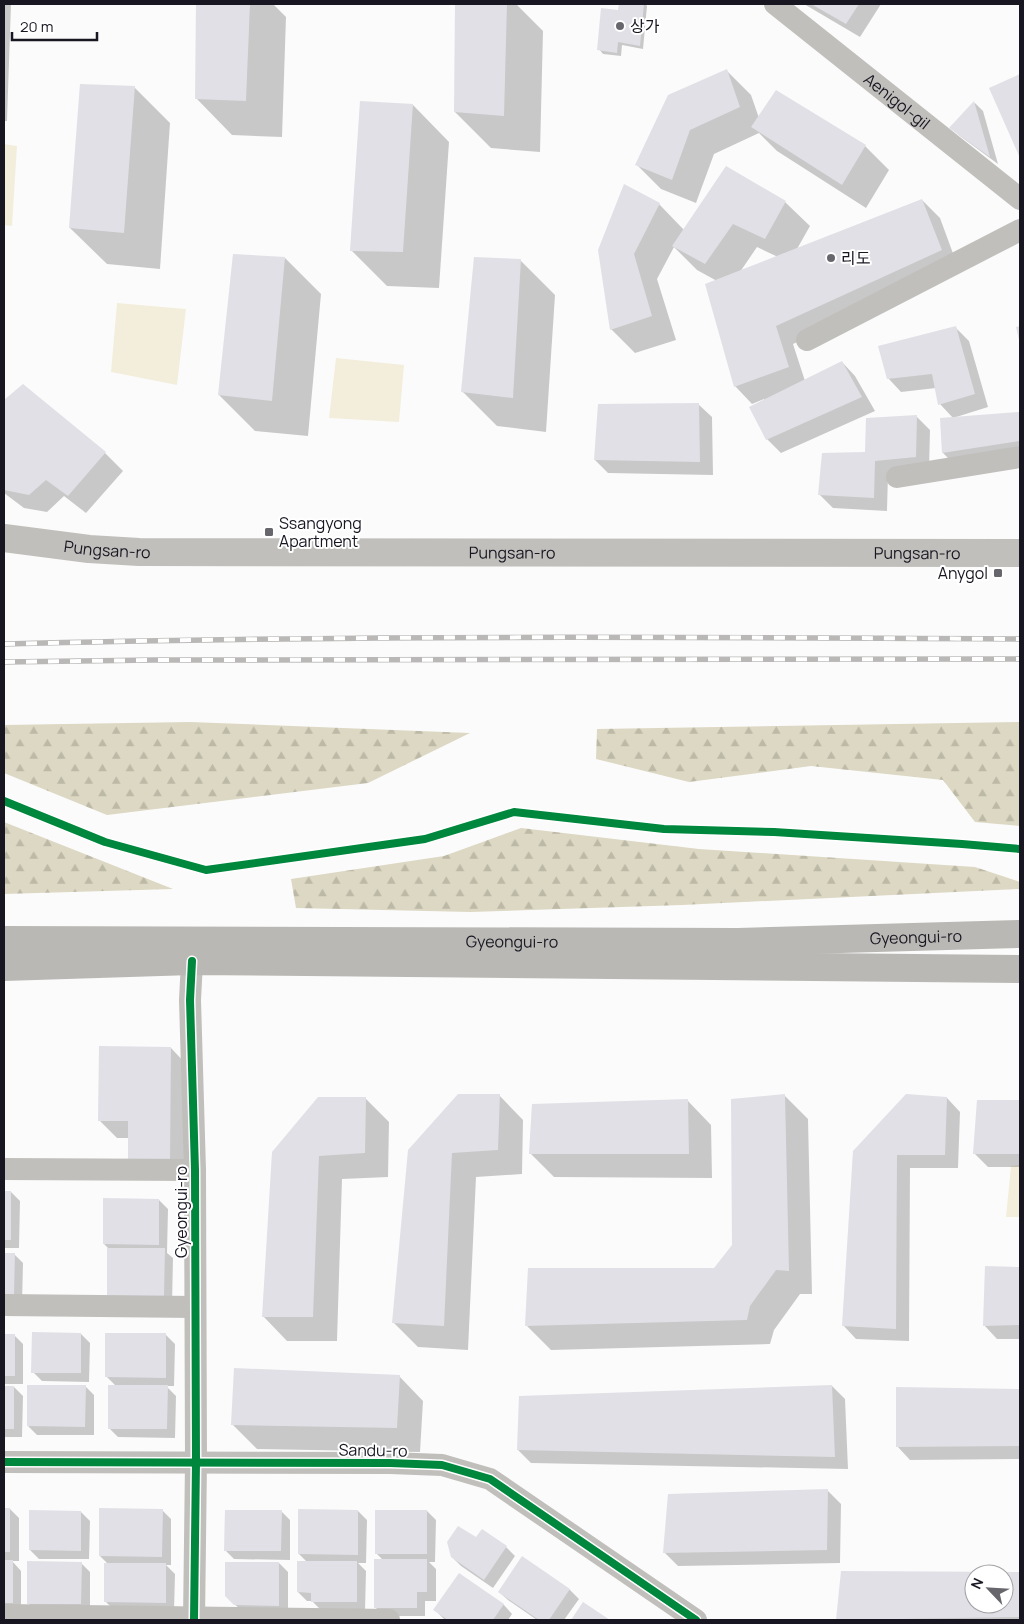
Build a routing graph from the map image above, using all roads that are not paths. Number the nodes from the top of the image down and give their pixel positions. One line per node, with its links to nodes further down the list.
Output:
1 (775, 4): 2 (street, Aenigol-gil)
2 (1020, 199)
3 (1020, 230): 4 (street)
4 (808, 340)
5 (1020, 457): 6 (street)
6 (897, 477)
7 (4, 538): 8 (main road, Pungsan-ro)
8 (1020, 553)
9 (1020, 934): 10 (main road, Gyeongui-ro)
10 (4, 940)
11 (192, 961): 12 (main road, Gyeongui-ro); 13 (main road, Gyeongui-ro); 15 (street, Gyeongui-ro)
12 (4, 968)
13 (1020, 969)
14 (4, 1169): 15 (street, Gyeongui-ro)
15 (195, 1170): 17 (street, Gyeongui-ro)
16 (4, 1304): 17 (street)
17 (196, 1308): 19 (street, Gyeongui-ro)
18 (4, 1462): 19 (street, Sandu-ro)
19 (196, 1462): 21 (street, Gyeongui-ro); 23 (street, Sandu-ro)
20 (7, 1617): 21 (street)
21 (194, 1619): 22 (street)
22 (384, 1620)
23 (696, 1620)

